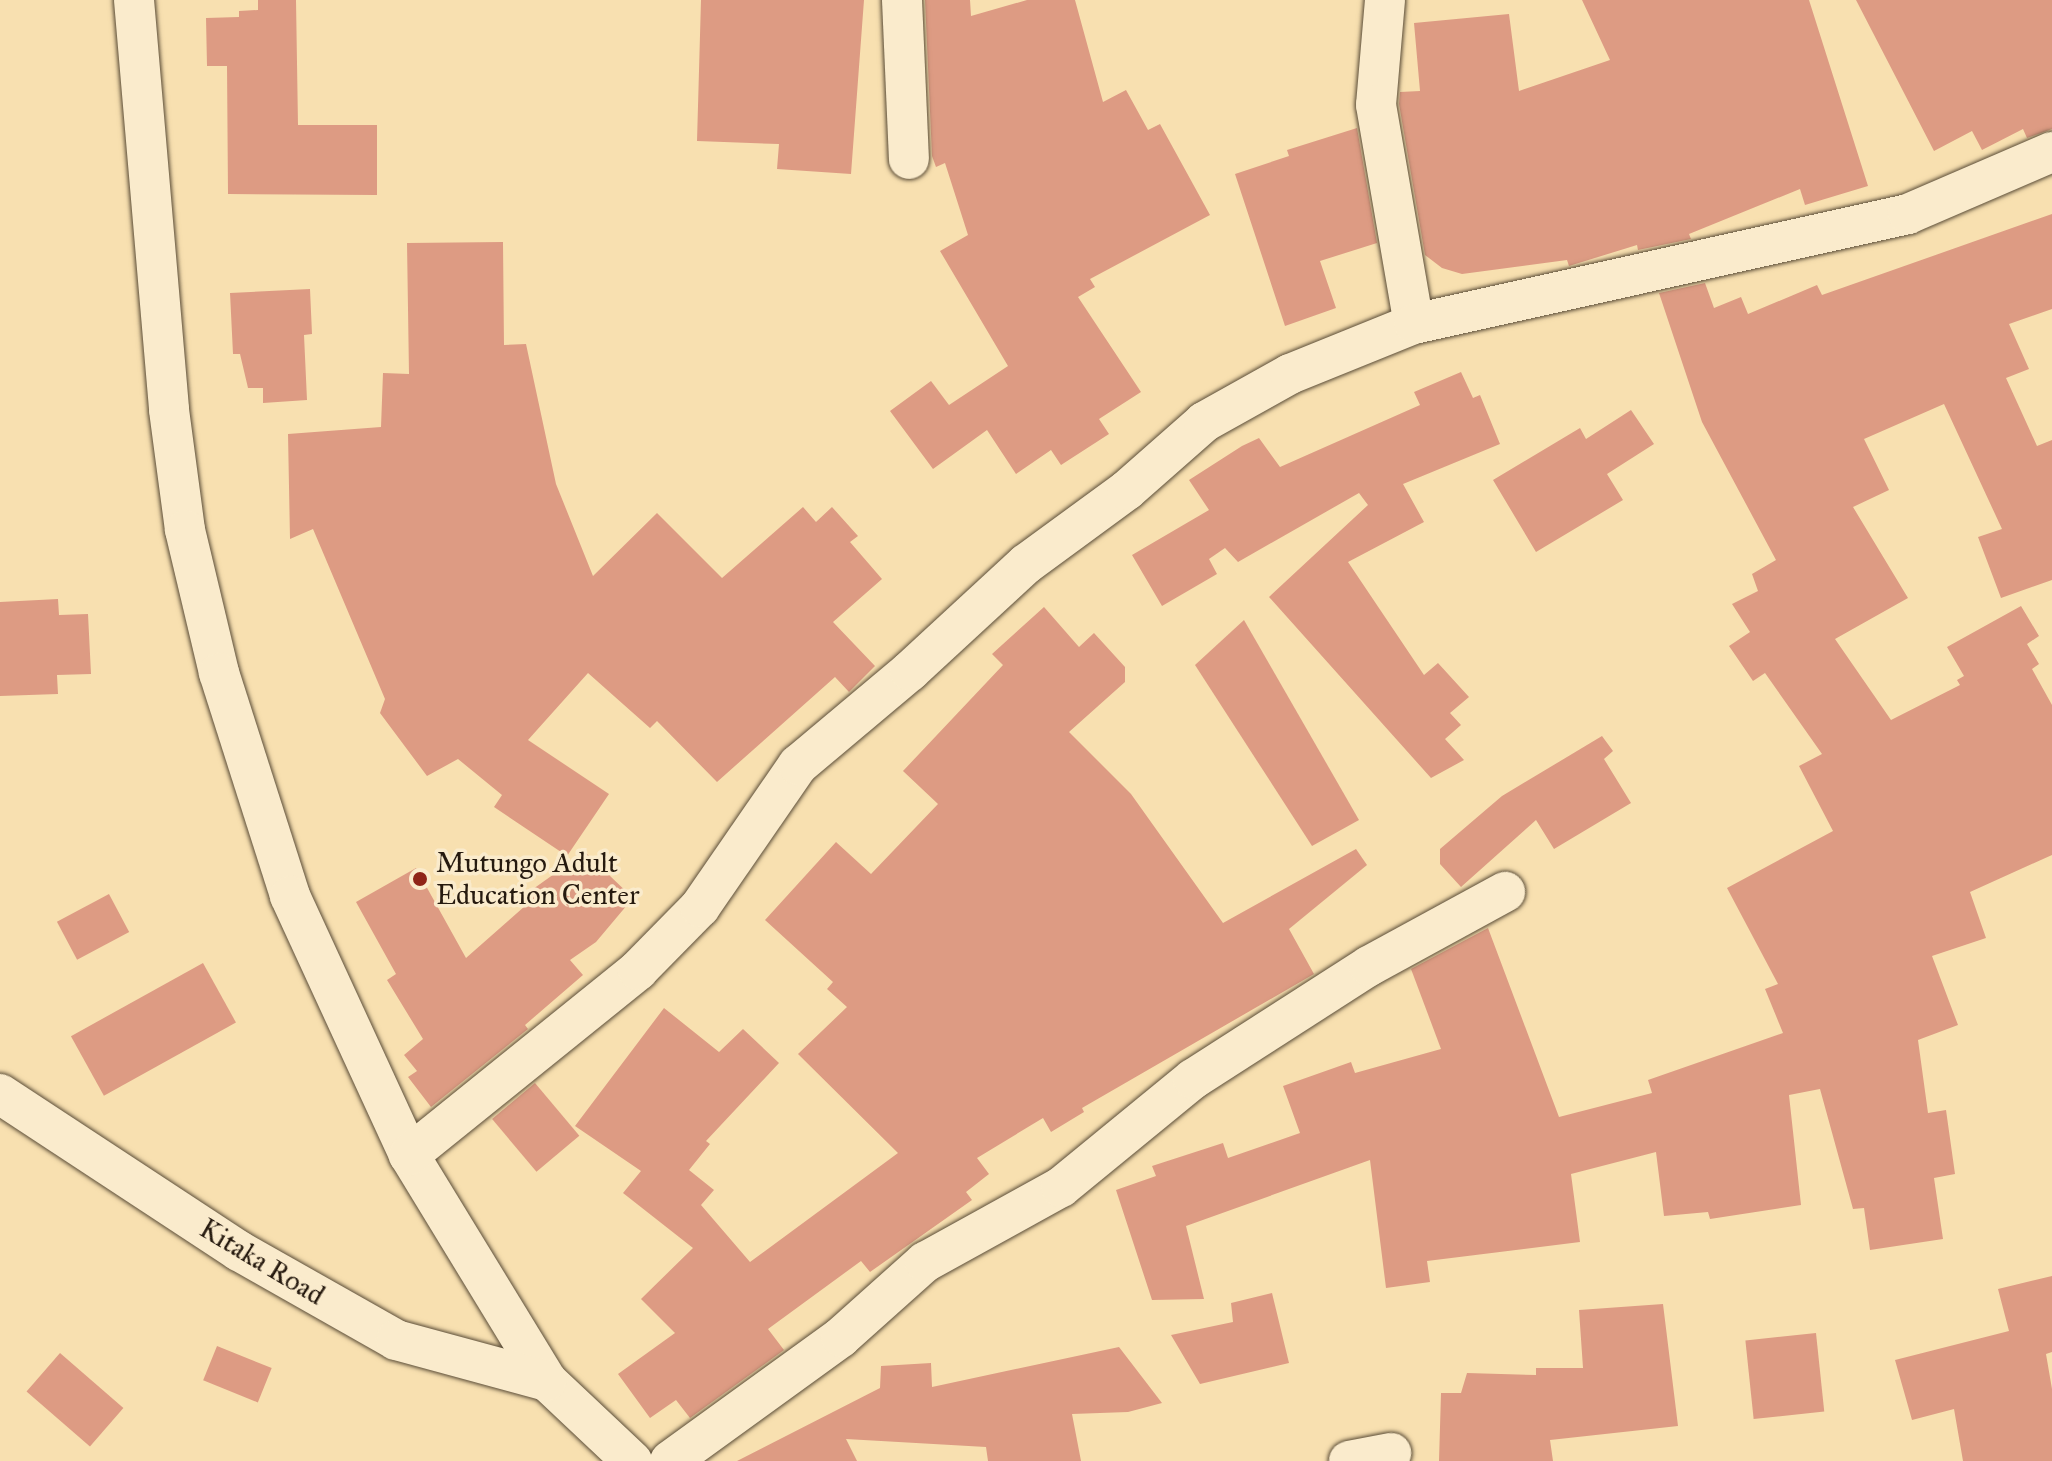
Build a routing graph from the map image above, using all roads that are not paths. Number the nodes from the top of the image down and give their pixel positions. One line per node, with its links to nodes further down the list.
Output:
1 (134, 0): 9 (street)
2 (902, 0): 5 (street)
3 (1385, 0): 6 (street)
4 (2052, 152): 6 (street)
5 (909, 159)
6 (1414, 324): 9 (street)
7 (1505, 892): 13 (street)
8 (0, 1094): 10 (street, Kitaka Road)
9 (409, 1155): 10 (street)
10 (547, 1381): 12 (street)
11 (1391, 1453): 14 (street)
12 (632, 1461)
13 (670, 1461)
14 (1349, 1461)

